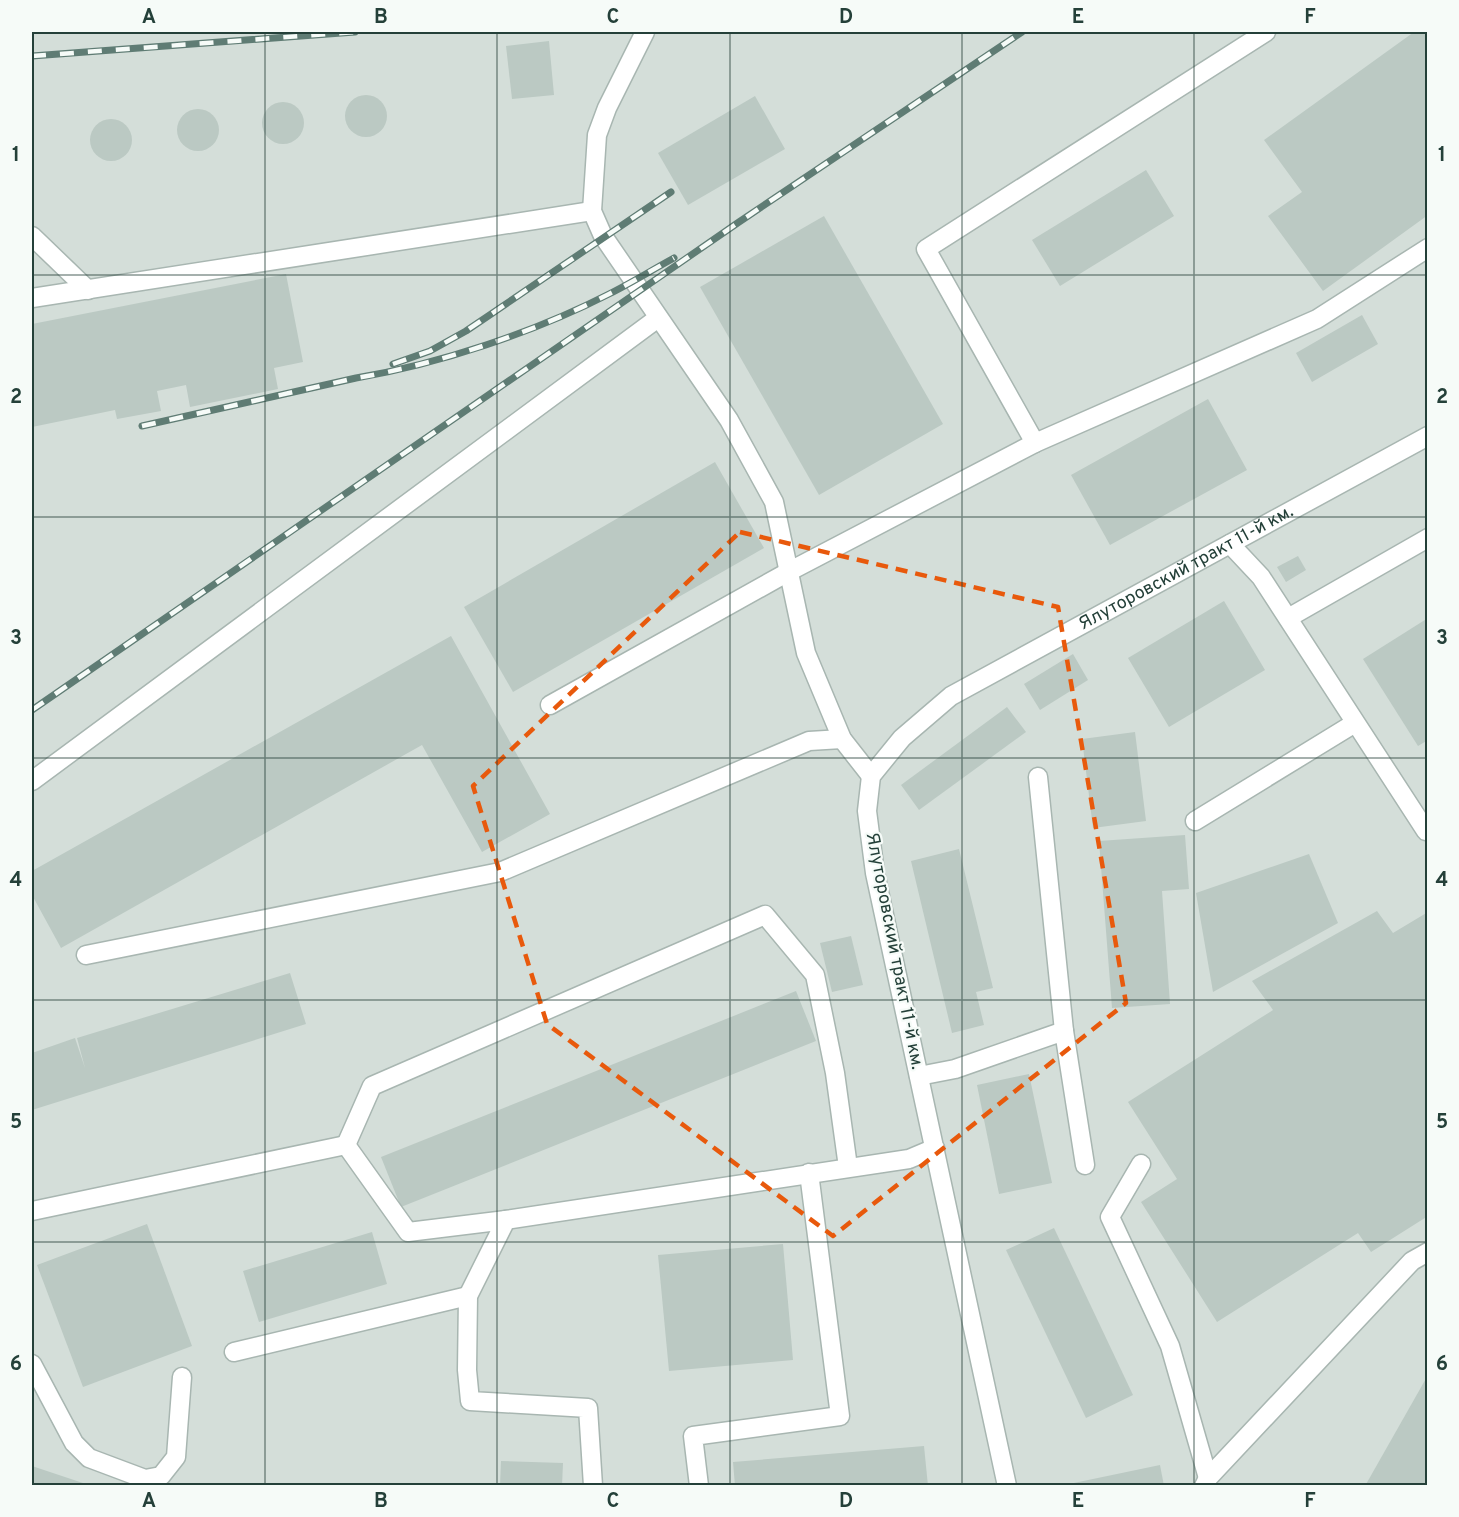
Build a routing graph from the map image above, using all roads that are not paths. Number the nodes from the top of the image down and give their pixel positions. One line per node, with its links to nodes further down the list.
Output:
1 (645, 32): 3 (street)
2 (1266, 32): 10 (street)
3 (592, 211): 6 (street); 8 (street)
4 (32, 236): 6 (street)
5 (1428, 248): 10 (street)
6 (88, 290): 7 (street)
7 (32, 298)
8 (658, 318): 13 (street); 20 (street)
9 (1428, 436): 12 (street, Ялуторовский тракт 11-й км.)
10 (1035, 443): 13 (street)
11 (1428, 538): 14 (street)
12 (1230, 544): 14 (street); 18 (street, Ялуторовский тракт 11-й км.)
13 (790, 571): 15 (street); 17 (street)
14 (1288, 618): 16 (street)
15 (550, 705)
16 (1355, 723): 21 (street); 22 (street)
17 (842, 739): 18 (street); 23 (street)
18 (871, 776): 25 (street, Ялуторовский тракт 11-й км.)
19 (1038, 777): 24 (street)
20 (32, 781)
21 (1195, 821)
22 (1426, 831)
23 (86, 955)
24 (1064, 1031): 25 (street); 29 (street)
25 (919, 1076): 27 (street, Ялуторовский тракт 11-й км.)
26 (346, 1145): 30 (street); 32 (street); 33 (street)
27 (935, 1148): 30 (street); 42 (street, Ялуторовский тракт 11-й км.)
28 (1141, 1164): 39 (street)
29 (1085, 1165)
30 (848, 1167): 31 (street)
31 (809, 1173): 33 (street); 41 (street)
32 (32, 1211)
33 (506, 1220): 35 (street)
34 (1428, 1252): 39 (street)
35 (468, 1296): 36 (street); 40 (street)
36 (234, 1352)
37 (32, 1364): 38 (street)
38 (182, 1377)
39 (1206, 1482)
40 (593, 1485)
41 (699, 1485)
42 (1007, 1485)

